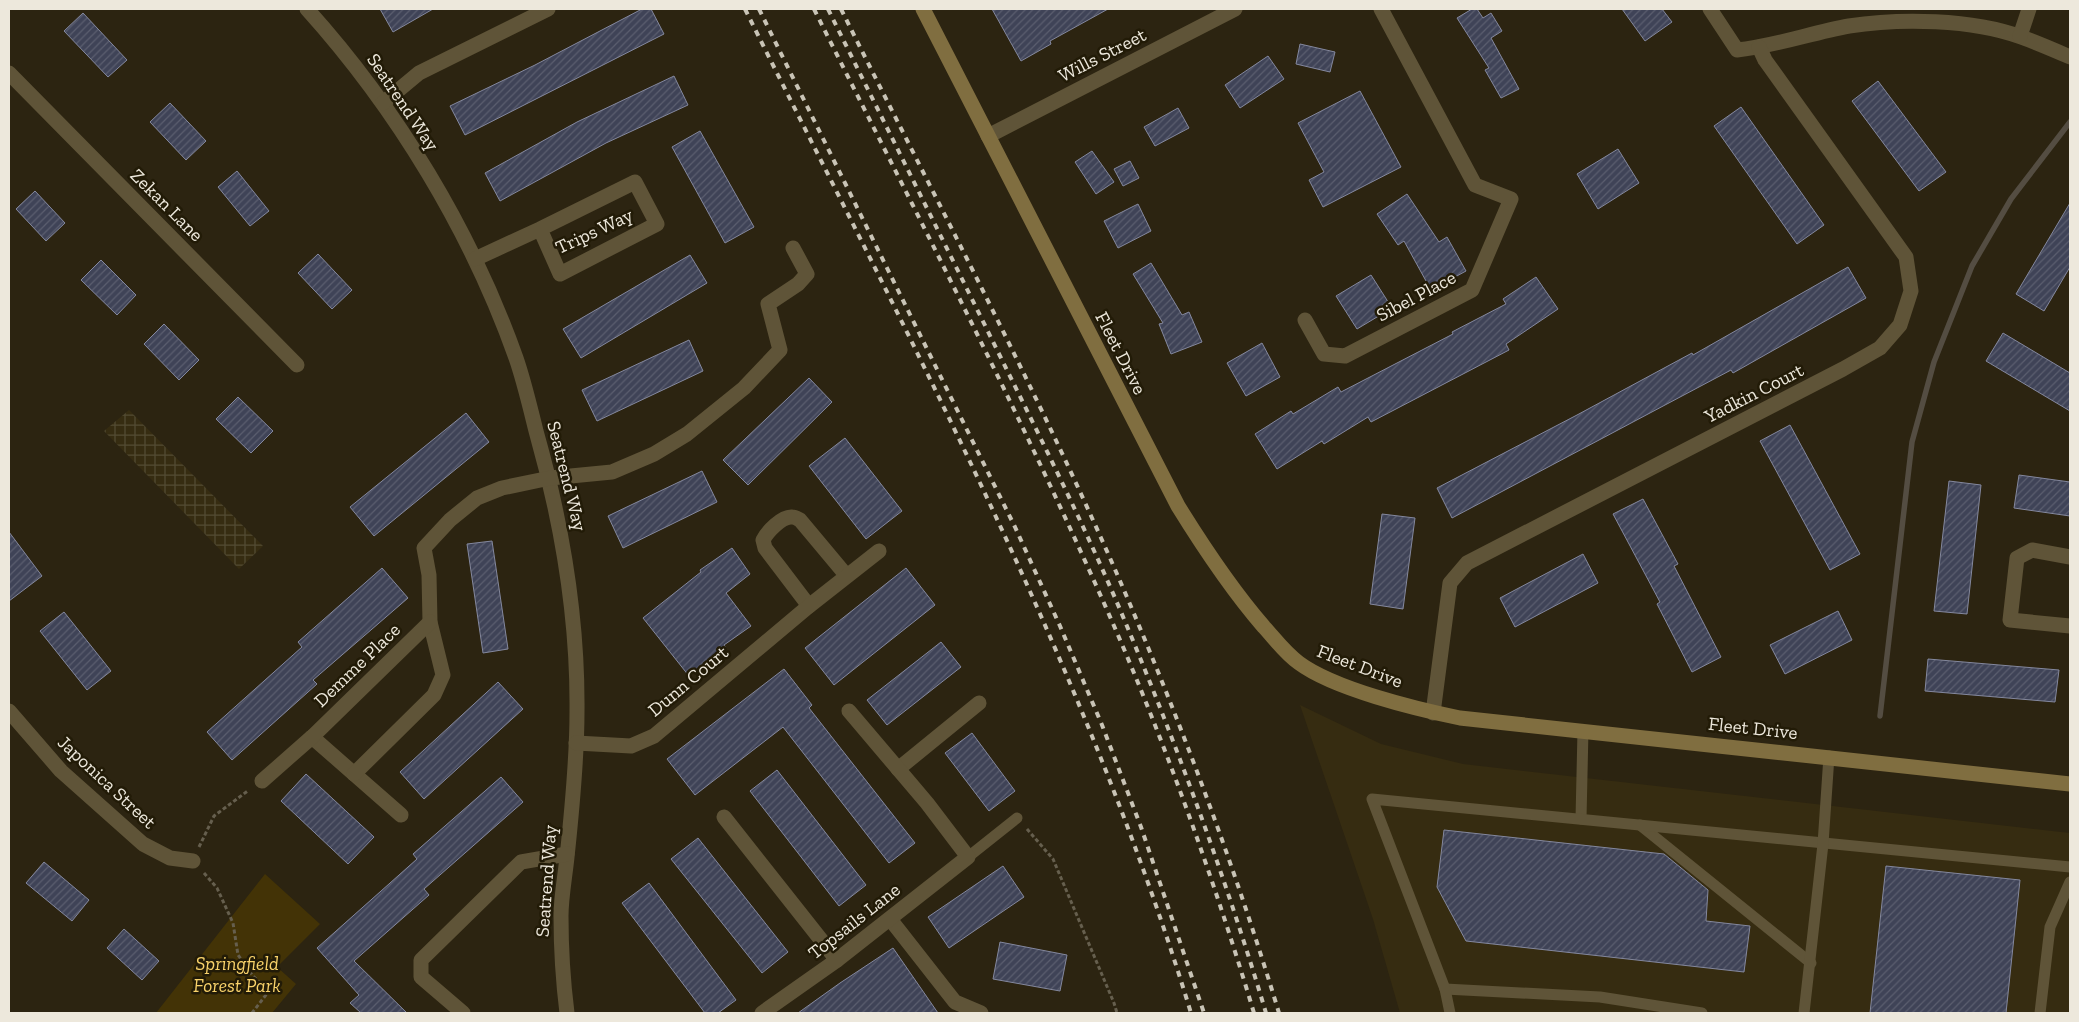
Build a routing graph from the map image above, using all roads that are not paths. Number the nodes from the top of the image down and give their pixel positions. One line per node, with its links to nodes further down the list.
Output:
1 (307, 9): 12 (street, Seatrend Way)
2 (548, 9): 12 (street)
3 (923, 9): 13 (street, Fleet Drive)
4 (1235, 9): 13 (street, Wills Street)
5 (1381, 9): 17 (street, Sibel Place)
6 (1710, 9): 9 (street)
7 (2029, 9): 8 (street)
8 (2020, 36): 9 (street); 10 (street)
9 (1759, 47): 29 (street, Yadkin Court)
10 (2070, 57)
11 (9, 73): 18 (street, Zekan Lane)
12 (383, 103): 16 (street, Seatrend Way)
13 (988, 136): 29 (street, Fleet Drive)
14 (540, 229): 14 (street, Trips Way); 16 (street, Trips Way)
15 (793, 248): 19 (street)
16 (475, 259): 19 (street, Seatrend Way)
17 (1305, 320)
18 (297, 365)
19 (550, 478): 24 (street, Demme Place); 32 (street, Seatrend Way)
20 (879, 550): 22 (street, Dunn Court)
21 (2070, 558): 25 (street)
22 (846, 575): 23 (street, Dunn Court); 23 (street)
23 (809, 606): 32 (street, Dunn Court)
24 (430, 622): 31 (street, Demme Place); 35 (street, Demme Place)
25 (2070, 626)
26 (978, 704): 34 (street)
27 (9, 711): 46 (street, Japonica Street)
28 (849, 711): 34 (street)
29 (1433, 713): 30 (street, Fleet Drive)
30 (1583, 730): 33 (street, Fleet Drive); 41 (lane)
31 (312, 737): 35 (street, Demme Place); 36 (street, Demme Place)
32 (576, 743): 44 (street, Seatrend Way)
33 (1829, 756): 37 (street, Fleet Drive); 43 (lane)
34 (898, 769): 45 (street)
35 (354, 774): 38 (street, Demme Place)
36 (262, 781)
37 (2070, 784)
38 (401, 815)
39 (724, 817): 50 (street)
40 (1018, 818): 45 (lane)
41 (1581, 820): 42 (lane); 52 (lane)
42 (1640, 825): 43 (lane); 51 (lane)
43 (1823, 844): 47 (lane); 51 (lane)
44 (568, 854): 54 (street); 55 (street, Seatrend Way)
45 (968, 857): 49 (street, Topsails Lane)
46 (193, 861)
47 (2070, 867)
48 (2070, 882): 61 (lane)
49 (890, 919): 50 (street, Topsails Lane); 57 (street)
50 (837, 960): 56 (street, Topsails Lane)
51 (1810, 963): 60 (lane)
52 (1445, 989): 53 (lane); 58 (lane)
53 (1663, 1010): 59 (lane)
54 (463, 1013)
55 (567, 1013)
56 (762, 1013)
57 (981, 1013)
58 (1450, 1013)
59 (1702, 1013)
60 (1804, 1013)
61 (2040, 1013)

